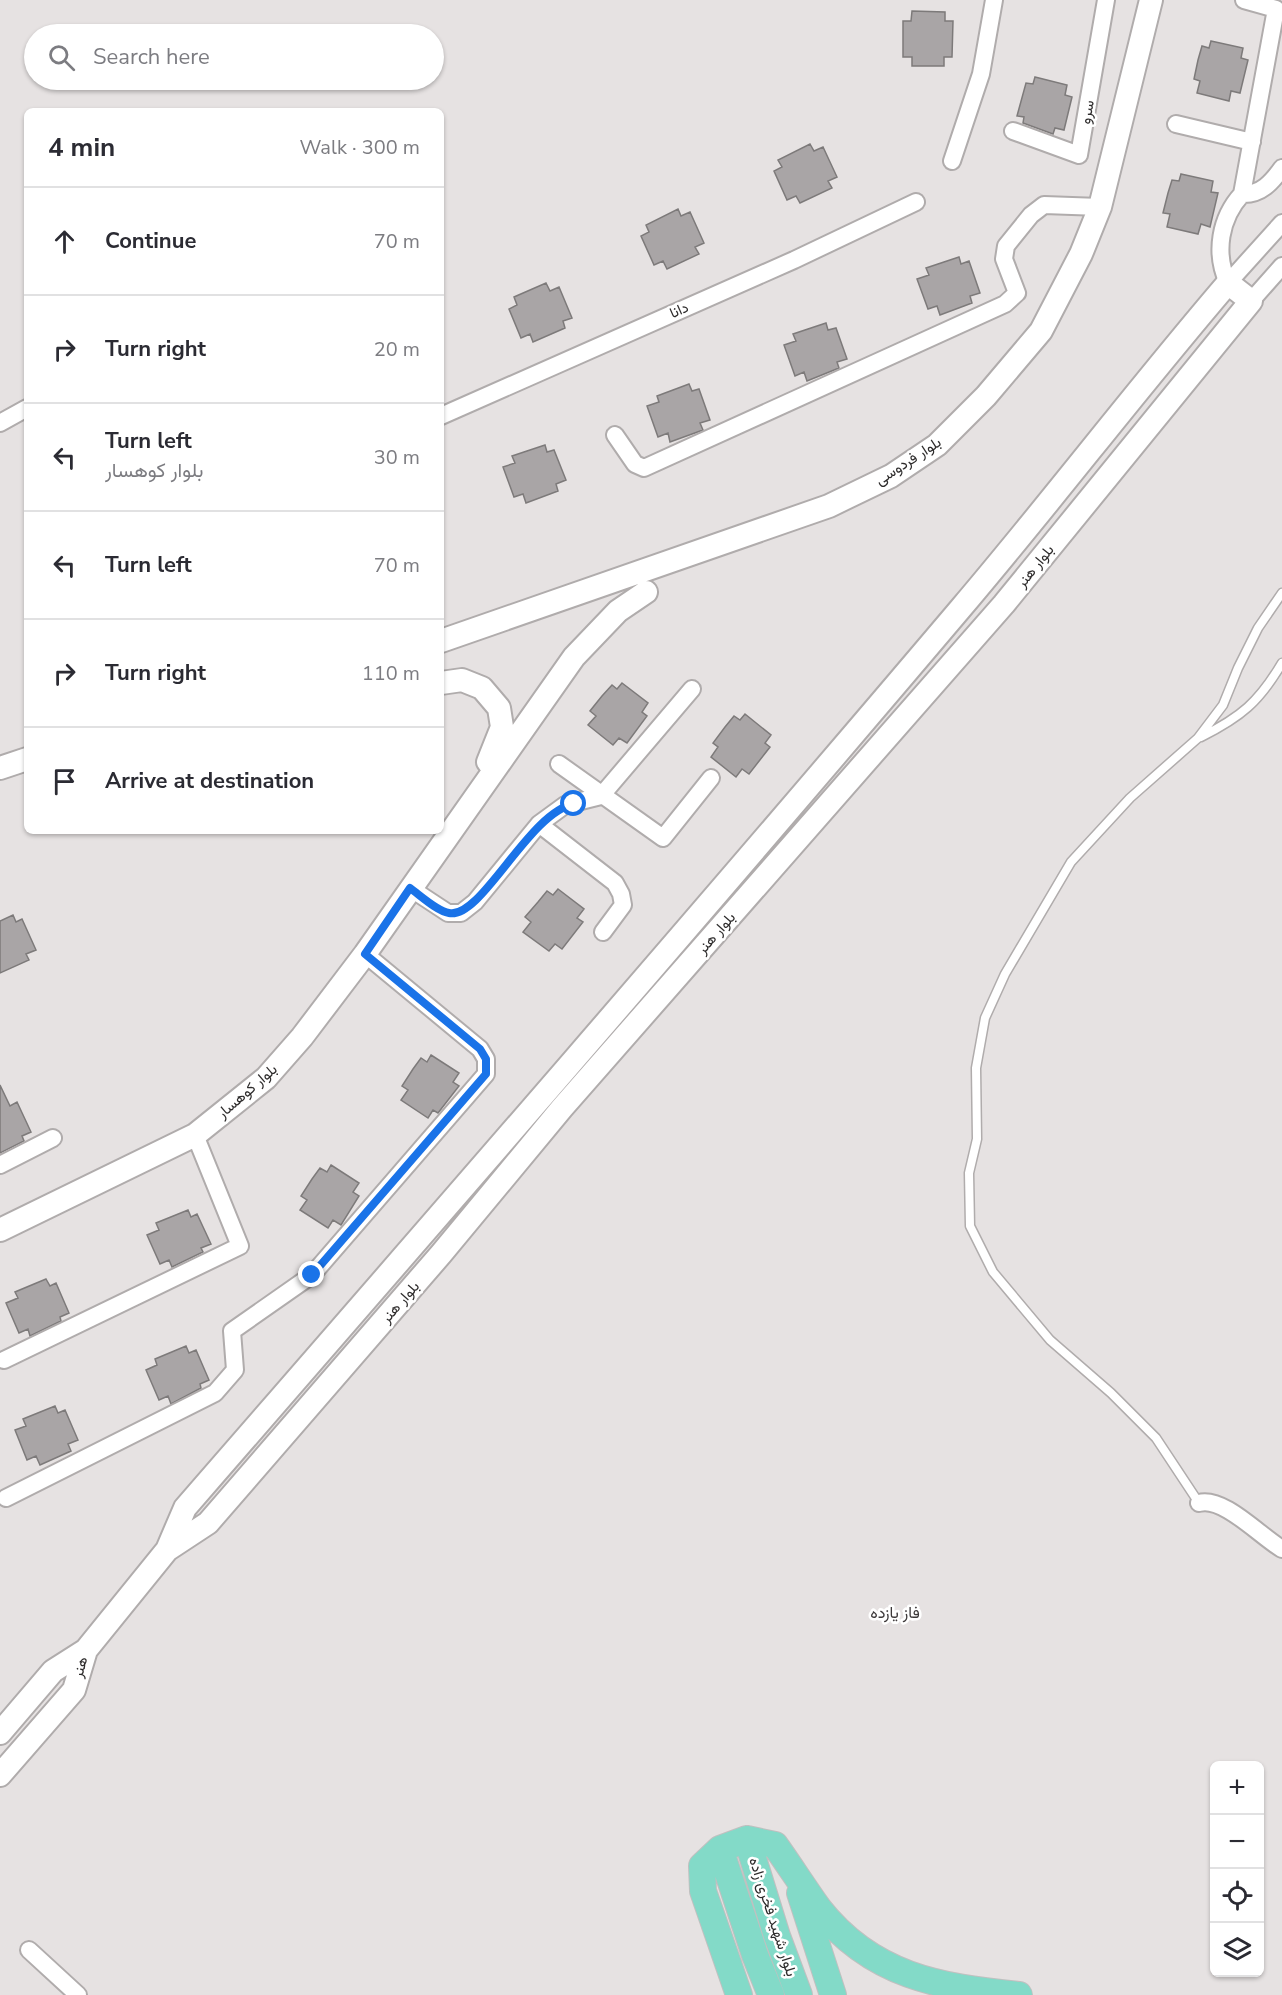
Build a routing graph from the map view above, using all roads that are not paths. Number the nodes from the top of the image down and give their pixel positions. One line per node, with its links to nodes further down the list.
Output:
1 (994, 0): 8 (street)
2 (1106, 0): 6 (street, سرو)
3 (1151, 0): 12 (street, بلوار فردوسی)
4 (1244, 0): 7 (street)
5 (1176, 124): 7 (street)
6 (1013, 131)
7 (1252, 142): 10 (street)
8 (952, 161)
9 (1282, 168): 10 (street)
10 (1242, 194): 15 (street)
11 (916, 202): 18 (street, دانا)
12 (1101, 207): 20 (street); 23 (street, بلوار فردوسی)
13 (1282, 223): 15 (street)
14 (1282, 266): 16 (street)
15 (1228, 283): 16 (street); 46 (street, بلوار هنر)
16 (1251, 301): 46 (street, بلوار هنر)
17 (24, 410): 19 (street)
18 (444, 415)
19 (0, 423)
20 (615, 435)
21 (646, 592): 34 (street)
22 (1282, 593): 27 (lane)
23 (444, 640)
24 (1282, 663): 27 (lane)
25 (444, 683): 34 (street)
26 (692, 689): 32 (street)
27 (1198, 738): 44 (lane)
28 (24, 760): 30 (street)
29 (559, 764): 32 (street)
30 (0, 768)
31 (711, 778): 32 (street)
32 (601, 796): 33 (street)
33 (539, 824): 35 (street); 36 (street)
34 (444, 839): 35 (street, بلوار کوهسار)
35 (410, 888): 37 (street, بلوار کوهسار)
36 (603, 932)
37 (365, 954): 38 (street, بلوار کوهسار); 43 (street)
38 (195, 1135): 41 (street, بلوار کوهسار); 42 (street)
39 (53, 1138): 40 (street)
40 (0, 1165)
41 (0, 1230)
42 (4, 1360)
43 (6, 1498)
44 (1198, 1503): 45 (street)
45 (1282, 1549)
46 (167, 1550): 47 (street, بلوار هنر)
47 (86, 1650): 48 (street, هنر); 49 (street, هنر)
48 (0, 1733)
49 (0, 1775)
50 (747, 1839): 51 (main road); 52 (main road); 57 (main road, بلوار شهید فخری زاده)
51 (720, 1849): 54 (main road); 56 (main road, بلوار شهید فخری زاده)
52 (791, 1866): 58 (main road); 59 (main road)
53 (29, 1950): 55 (street)
54 (736, 1993)
55 (78, 1995)
56 (771, 1995)
57 (799, 1995)
58 (833, 1995)
59 (1019, 1995)

